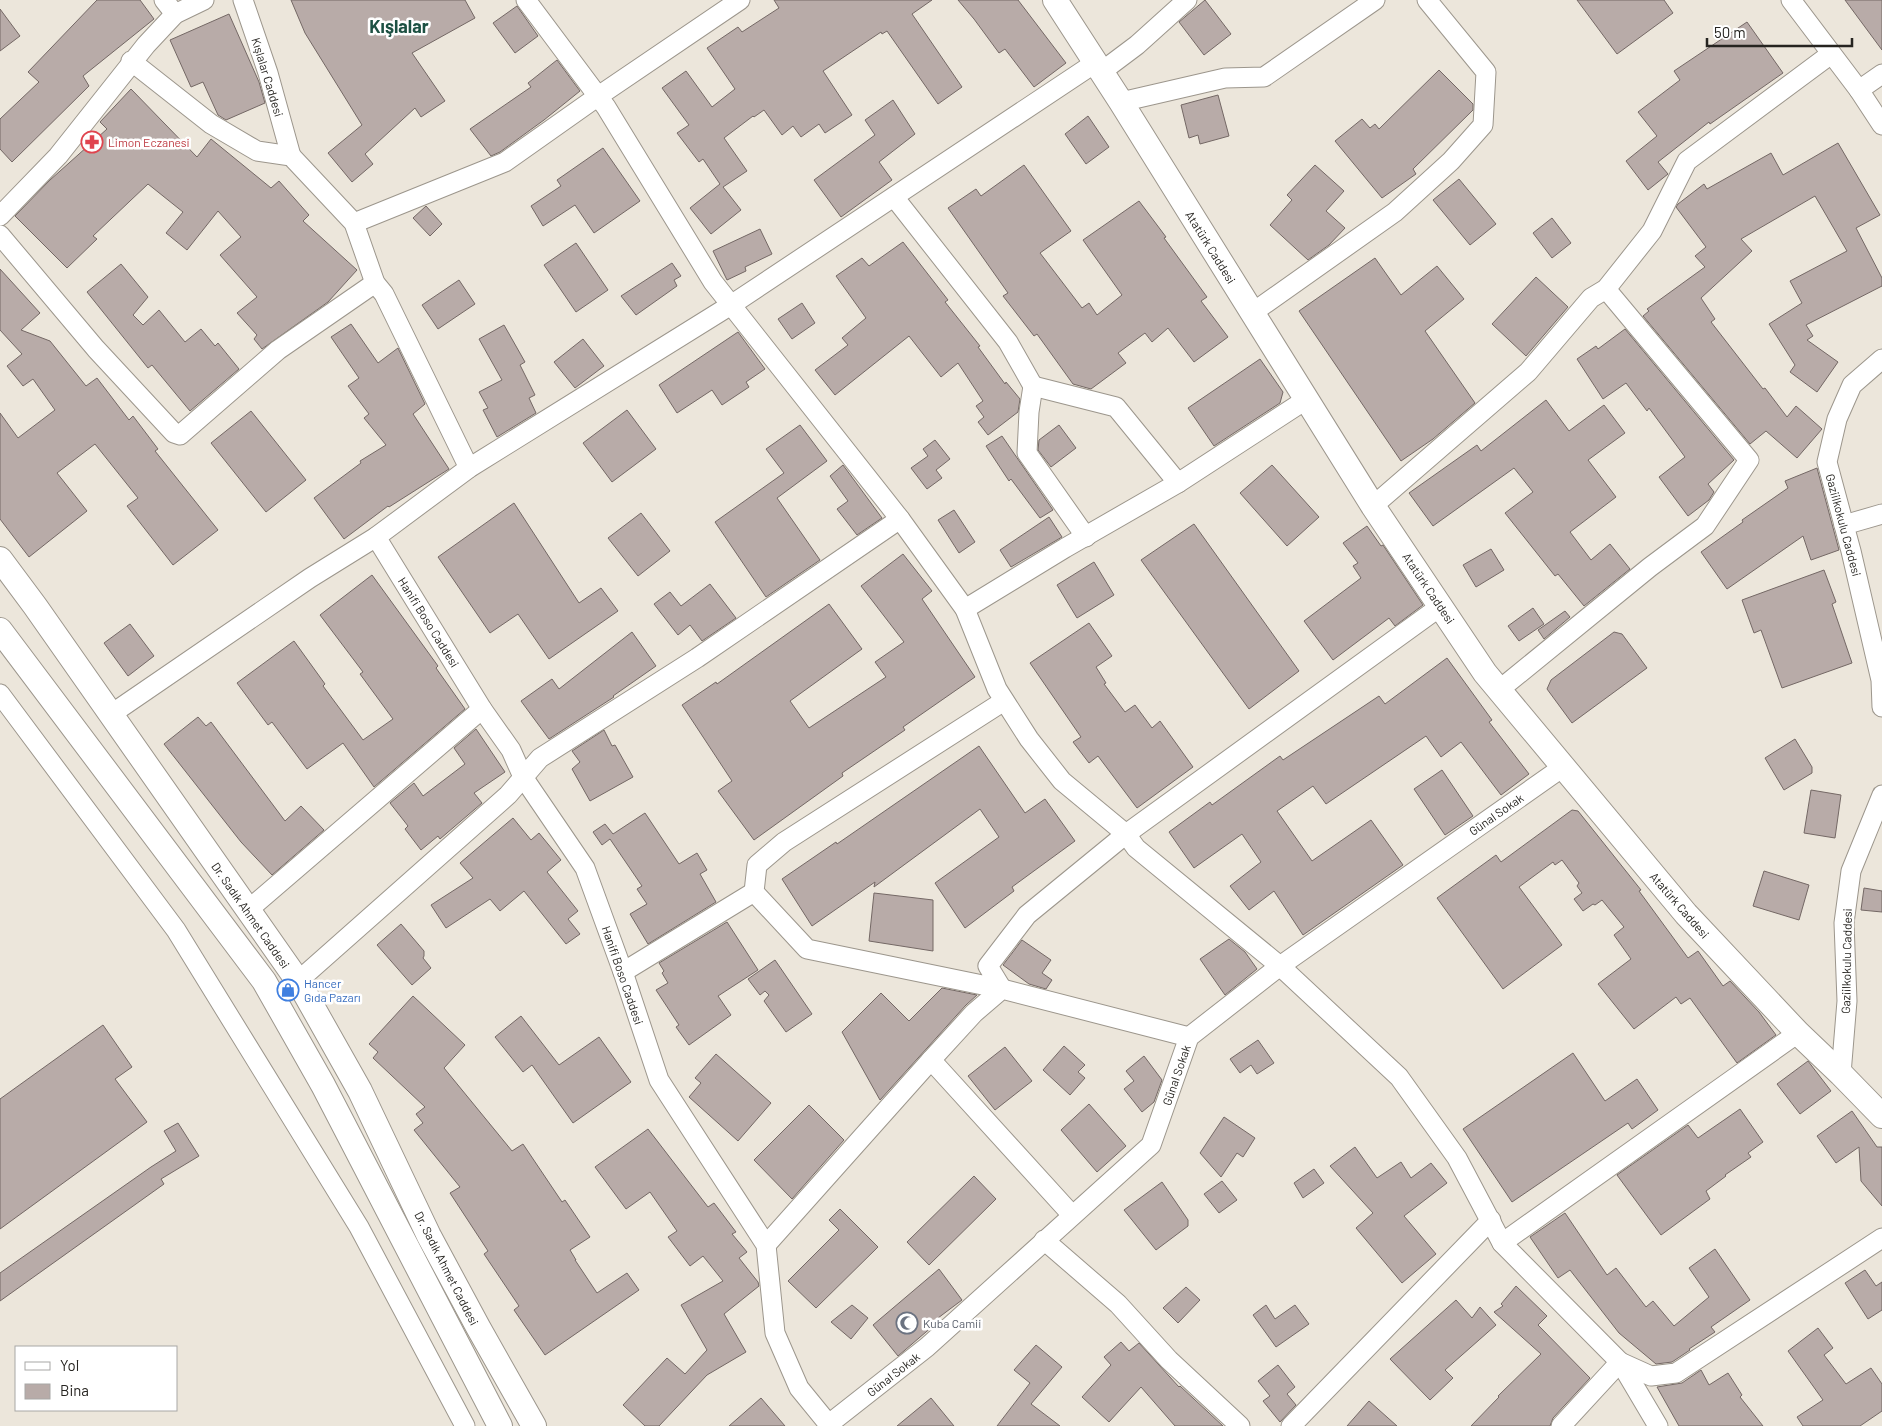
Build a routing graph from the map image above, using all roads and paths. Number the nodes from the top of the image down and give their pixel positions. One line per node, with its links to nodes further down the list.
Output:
1 (204, 0): 10 (street)
2 (243, 0): 19 (street, Kışlalar Caddesi)
3 (526, 0): 16 (street)
4 (740, 0): 16 (street)
5 (1054, 0): 13 (street, Atatürk Caddesi)
6 (1186, 0): 13 (street)
7 (1375, 0): 17 (street)
8 (1427, 0): 27 (street)
9 (1791, 0): 11 (street)
10 (169, 7): 12 (street)
11 (1831, 54): 15 (street); 25 (street)
12 (131, 62): 19 (street); 21 (street)
13 (1098, 67): 17 (street, Atatürk Caddesi); 20 (street)
14 (1882, 74): 15 (street)
15 (1859, 90): 18 (street)
16 (597, 96): 22 (street); 26 (street)
17 (1121, 102): 27 (street, Atatürk Caddesi)
18 (1882, 126)
19 (291, 156): 22 (street)
20 (894, 197): 26 (street); 29 (street)
21 (0, 216)
22 (354, 223): 24 (street)
23 (0, 235): 24 (street)
24 (375, 283): 31 (street)
25 (1606, 289): 33 (street); 43 (street)
26 (731, 305): 31 (street); 35 (street)
27 (1252, 313): 30 (street, Atatürk Caddesi)
28 (1882, 358): 36 (street, Gaziilkokulu Caddesi)
29 (1033, 386): 32 (street); 38 (street)
30 (1307, 399): 32 (street); 33 (street, Atatürk Caddesi)
31 (469, 468): 37 (street)
32 (1178, 482): 38 (street)
33 (1373, 506): 40 (street, Atatürk Caddesi)
34 (1882, 514): 36 (street)
35 (900, 519): 41 (street); 50 (street)
36 (1844, 525): 46 (street, Gaziilkokulu Caddesi)
37 (376, 537): 47 (street, Hanifi Boso Caddesi); 48 (street)
38 (1086, 537): 41 (street)
39 (0, 559): 48 (street, Dr. Sadık Ahmet Caddesi)
40 (1441, 606): 43 (street, Atatürk Caddesi); 52 (street)
41 (966, 609): 45 (street)
42 (0, 630): 73 (street, Dr. Sadık Ahmet Caddesi)
43 (1499, 690): 49 (street, Atatürk Caddesi)
44 (0, 694): 72 (street)
45 (1004, 701): 52 (street); 53 (street)
46 (1882, 707)
47 (482, 709): 50 (street, Hanifi Boso Caddesi); 54 (street)
48 (110, 714): 54 (street, Dr. Sadık Ahmet Caddesi)
49 (1563, 767): 55 (street, Günal Sokak); 59 (street, Atatürk Caddesi)
50 (523, 777): 56 (street, Hanifi Boso Caddesi); 57 (street)
51 (1882, 795): 62 (street, Gaziilkokulu Caddesi)
52 (1126, 834): 55 (street); 58 (street)
53 (754, 892): 56 (street); 58 (street)
54 (248, 910): 57 (street, Dr. Sadık Ahmet Caddesi)
55 (1280, 966): 60 (street, Günal Sokak); 65 (street)
56 (623, 972): 69 (street, Hanifi Boso Caddesi)
57 (298, 981): 74 (street, Dr. Sadık Ahmet Caddesi)
58 (1002, 989): 60 (street); 61 (street)
59 (1798, 1033): 62 (street, Atatürk Caddesi); 68 (street)
60 (1189, 1037): 64 (street, Günal Sokak)
61 (931, 1060): 64 (street); 69 (street)
62 (1841, 1074): 63 (street, Atatürk Caddesi)
63 (1881, 1112)
64 (1072, 1215): 67 (street, Günal Sokak)
65 (1491, 1220): 68 (street); 76 (street)
66 (1882, 1238): 70 (street)
67 (1044, 1240): 71 (street, Günal Sokak); 75 (street)
68 (1502, 1243): 70 (street)
69 (766, 1245): 71 (street, Hanifi Boso Caddesi)
70 (1620, 1362): 77 (street); 78 (street)
71 (829, 1425)
72 (465, 1426)
73 (500, 1426)
74 (534, 1426)
75 (1240, 1426)
76 (1291, 1426)
77 (1561, 1426)
78 (1658, 1426)

